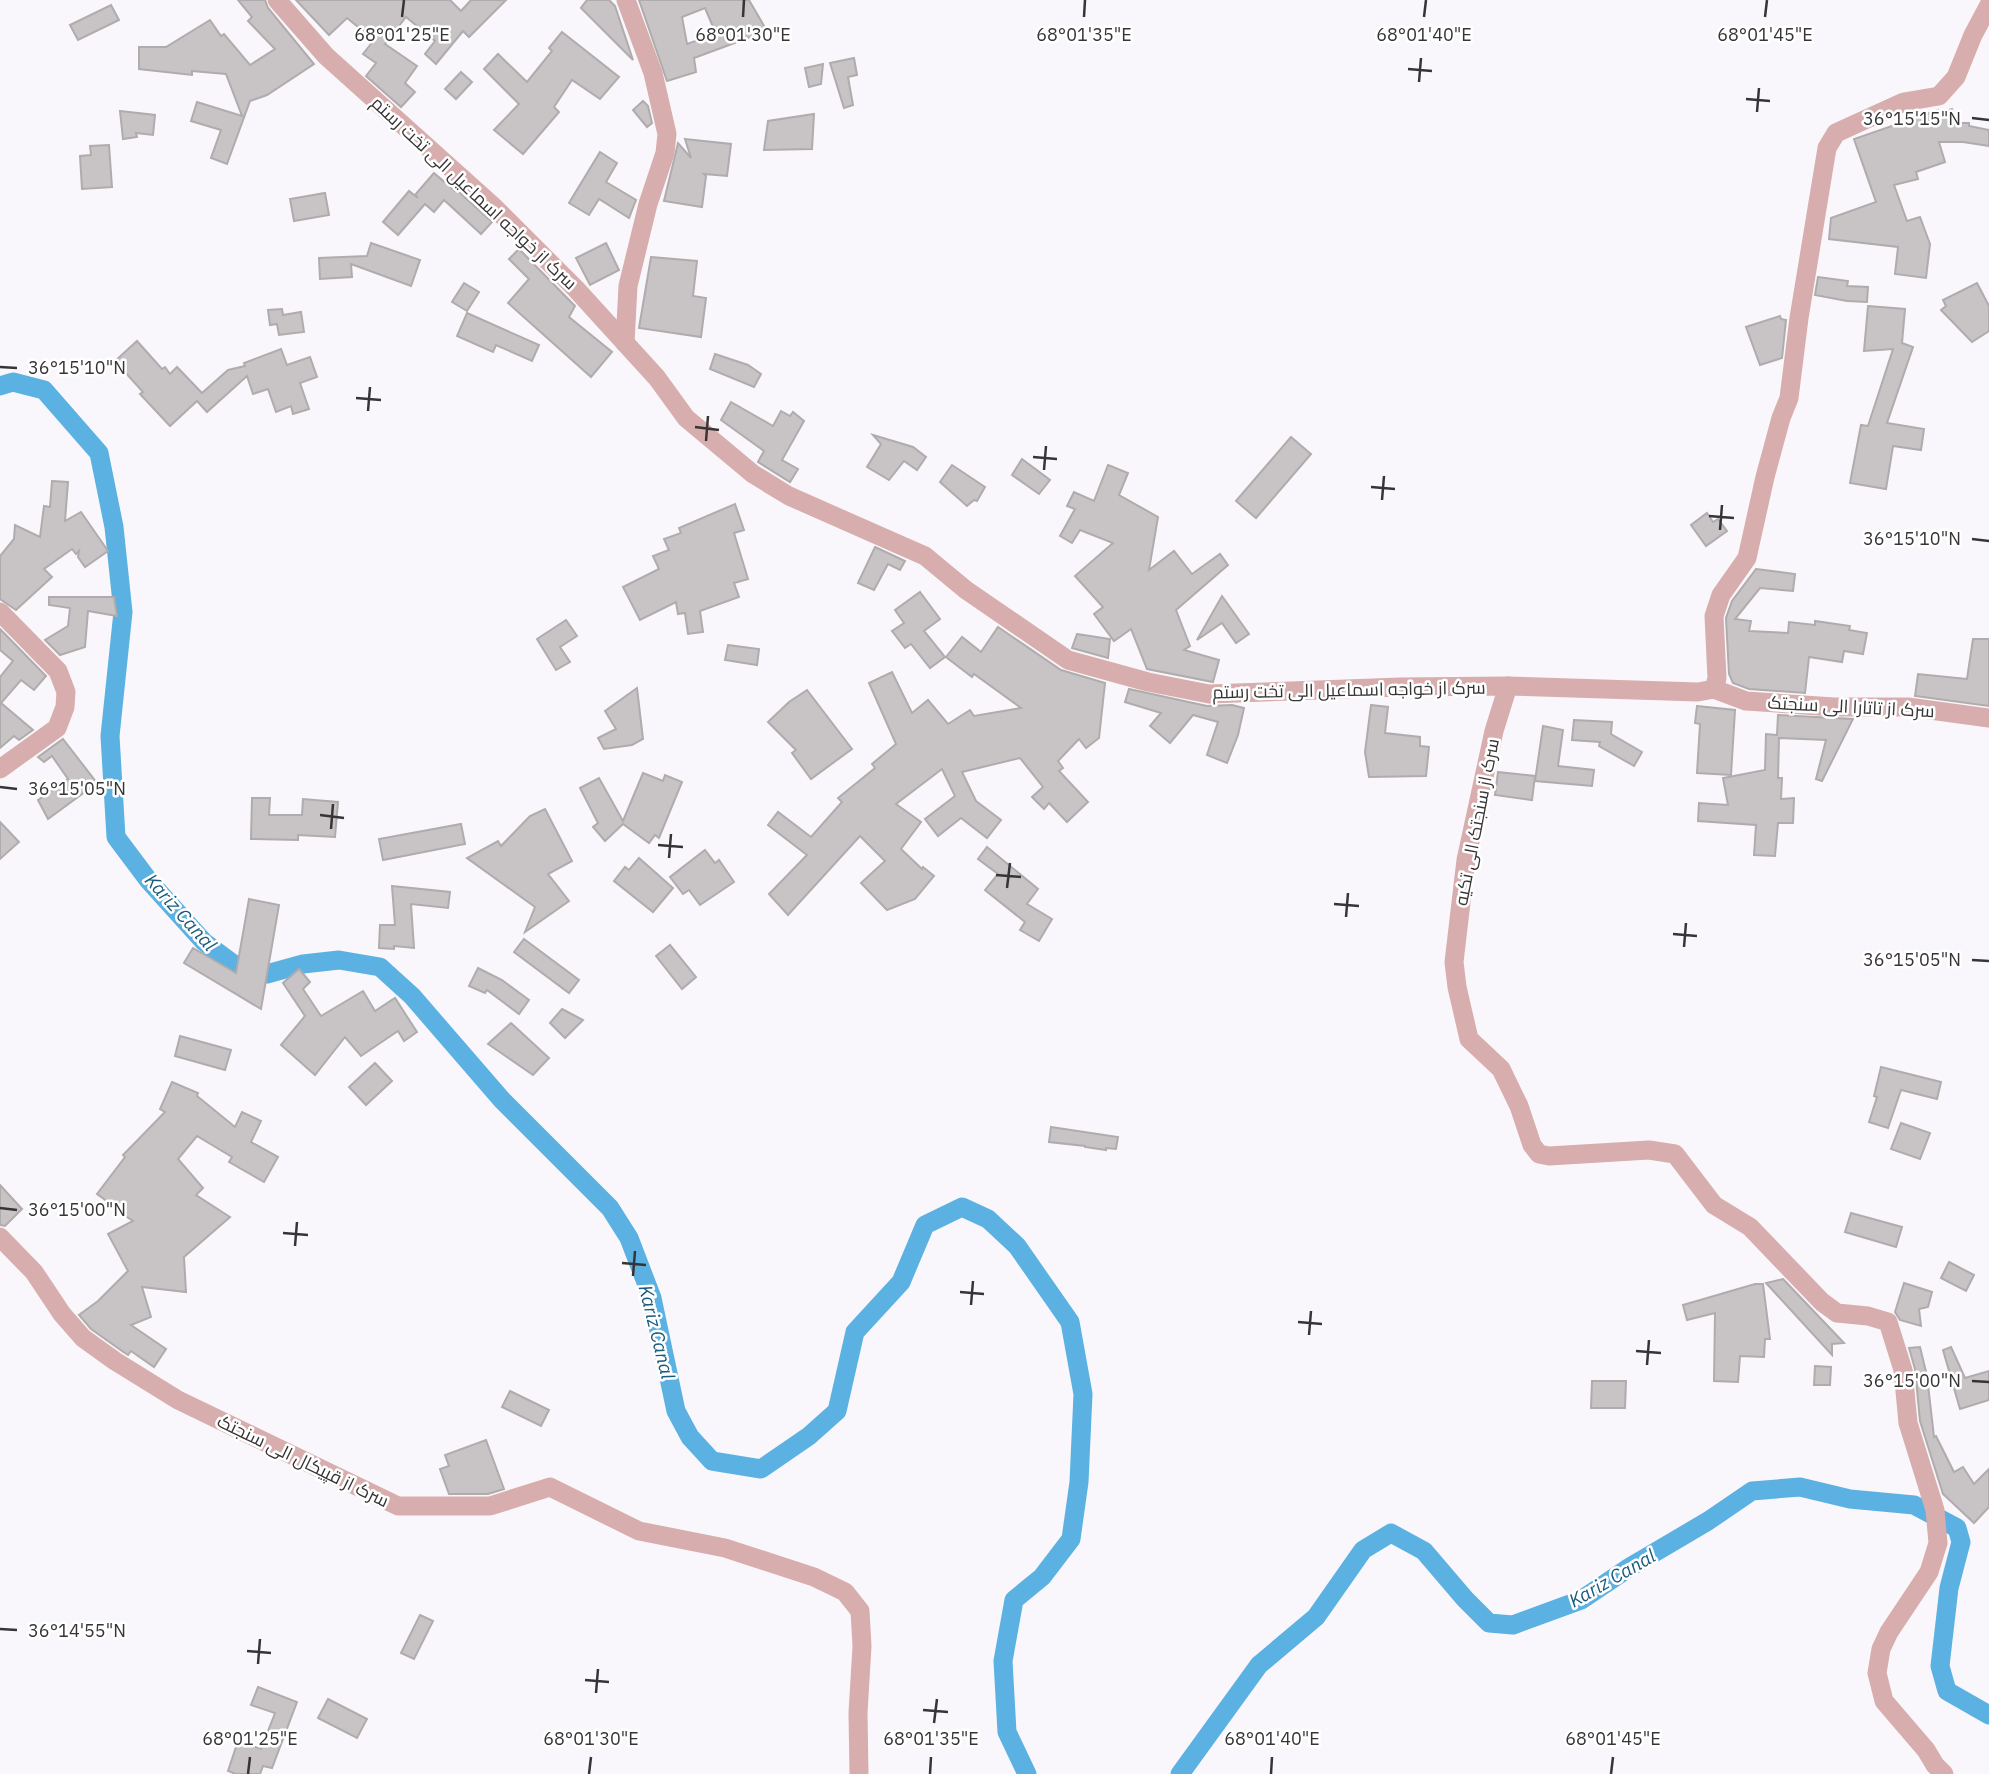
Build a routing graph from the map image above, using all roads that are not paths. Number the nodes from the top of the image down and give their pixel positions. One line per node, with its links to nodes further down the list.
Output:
1 (277, 0): 4 (street, سرک از خواجه اسماعیل الی تخت رستم)
2 (626, 0): 4 (street)
3 (1989, 5): 7 (street)
4 (625, 343): 6 (street, سرک از خواجه اسماعیل الی تخت رستم)
5 (0, 612): 9 (street)
6 (1508, 686): 7 (street, سرک از خواجه اسماعیل الی تخت رستم); 12 (street, سرک از سنجتک الی تکیه)
7 (1714, 689): 8 (street, سرک از تاتارا الی سنجتک)
8 (1989, 718)
9 (0, 769)
10 (0, 1237): 11 (street, سرک از قپیکال الی سنجتک)
11 (859, 1774)
12 (1944, 1774)

